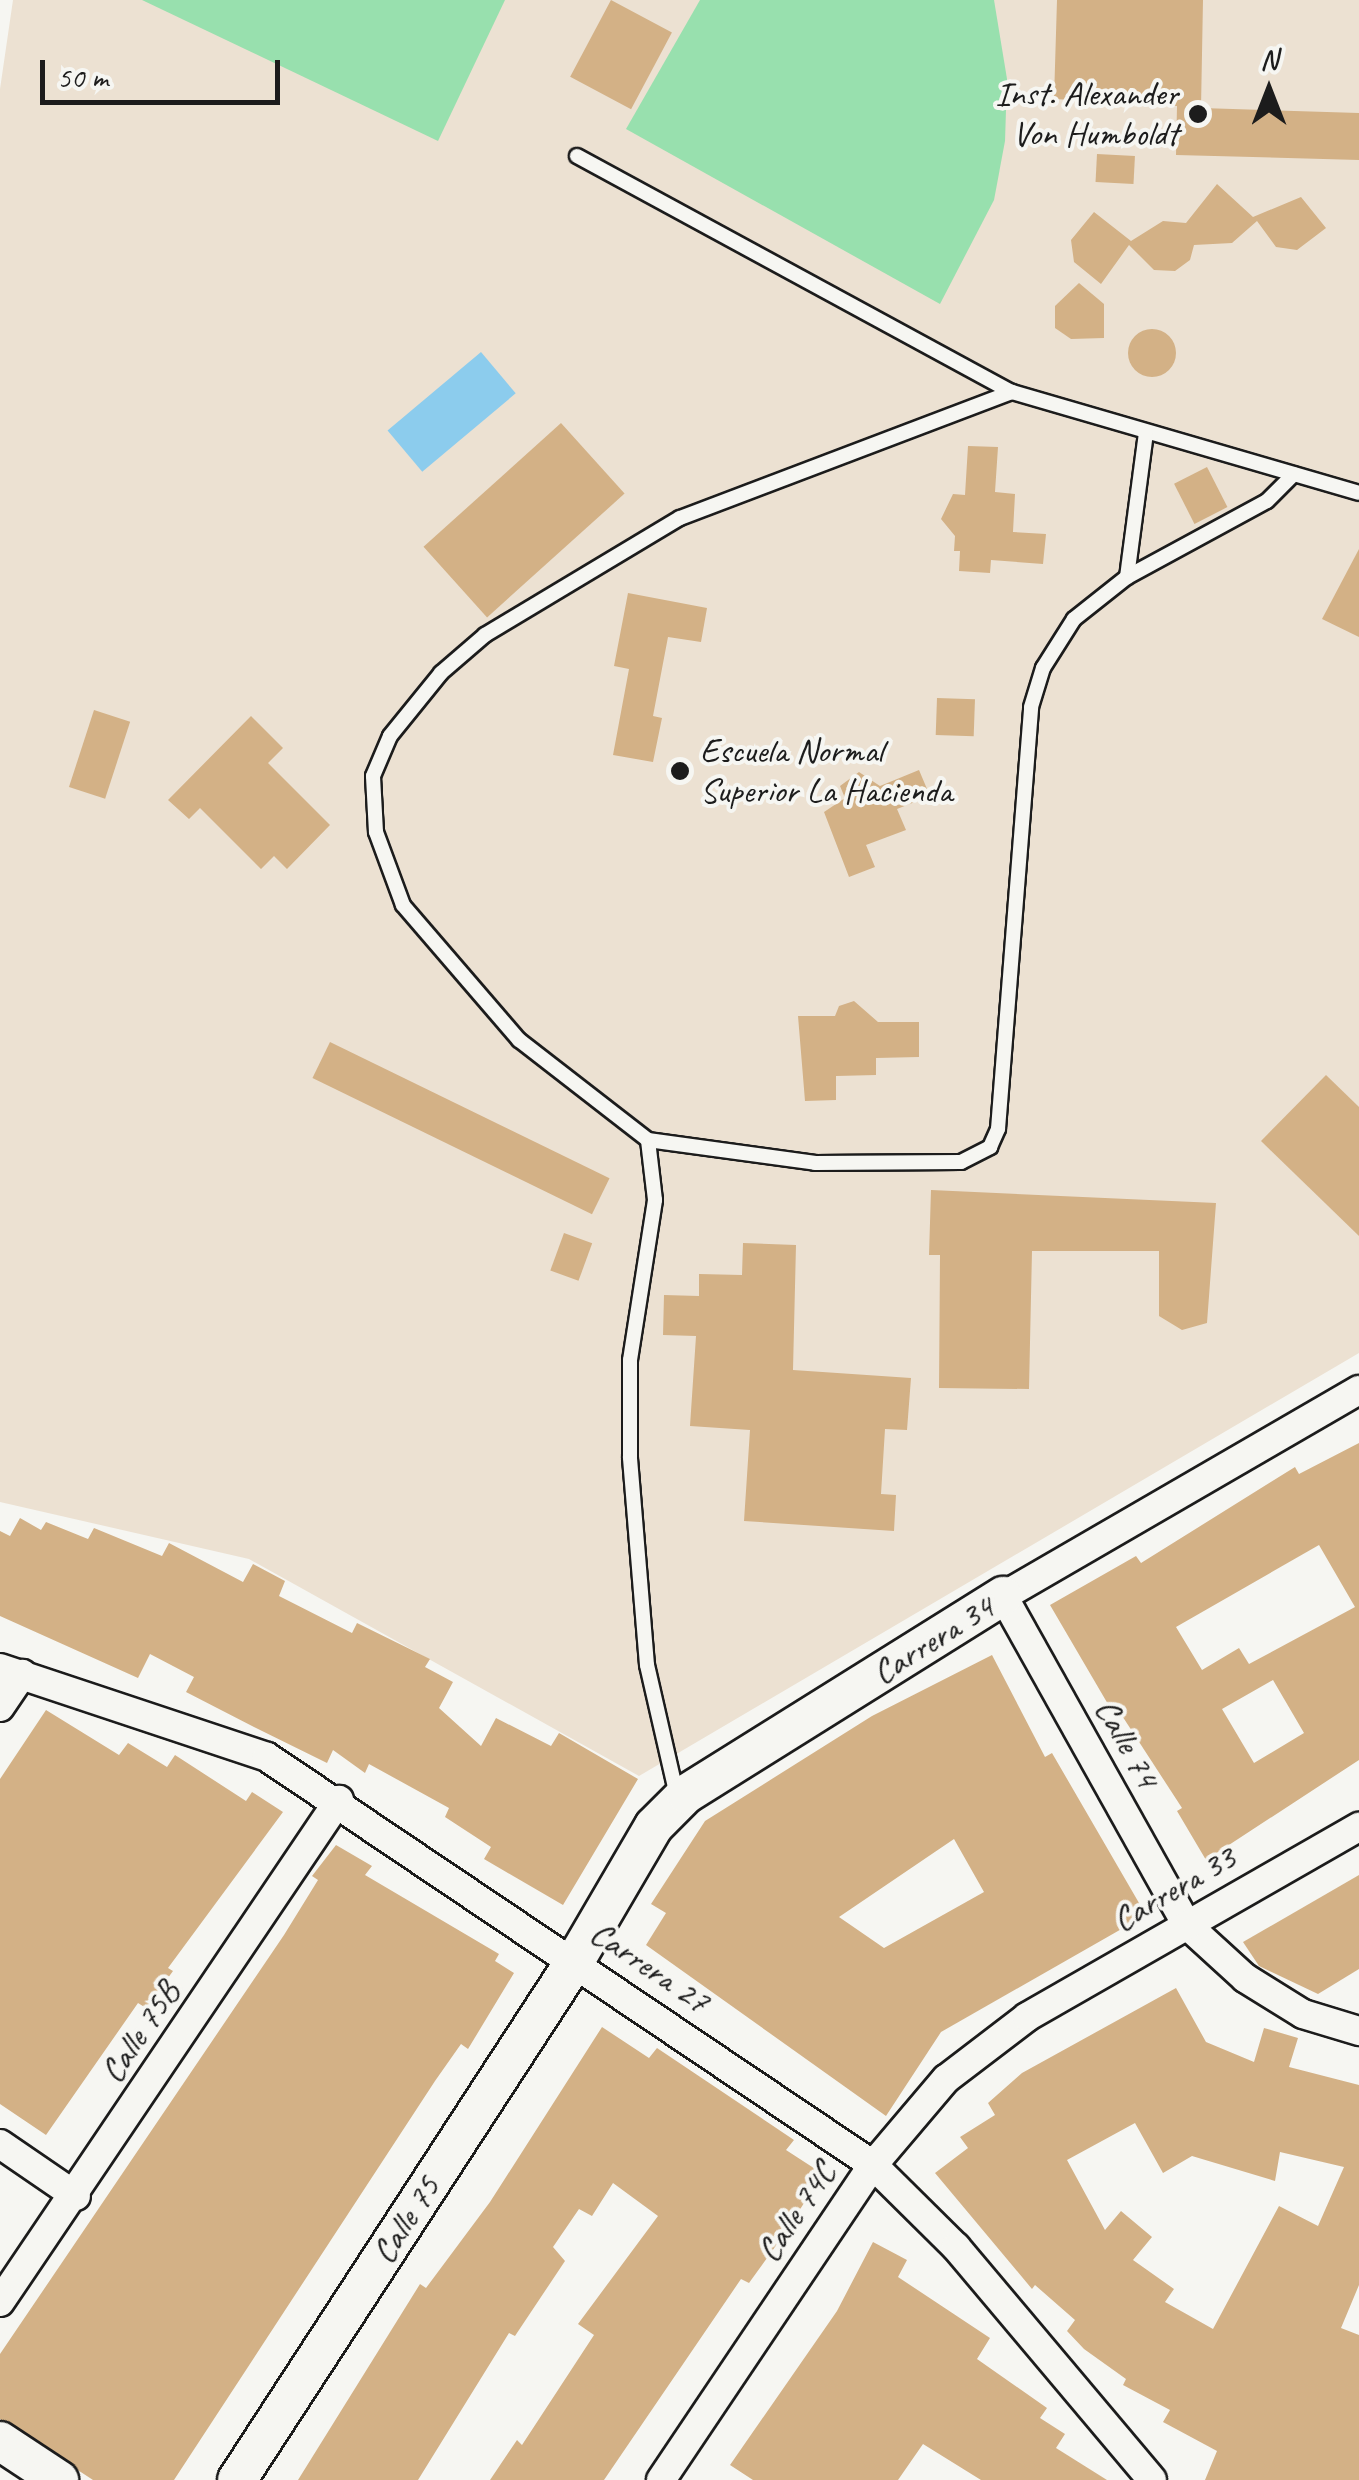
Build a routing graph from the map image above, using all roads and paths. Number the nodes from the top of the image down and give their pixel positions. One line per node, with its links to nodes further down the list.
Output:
1 (577, 156): 2 (lane)
2 (1012, 392): 3 (lane); 7 (lane)
3 (1146, 432): 4 (lane); 6 (lane)
4 (1294, 474): 5 (lane); 6 (lane)
5 (1359, 493)
6 (1127, 577): 7 (lane)
7 (648, 1140): 13 (lane)
8 (1359, 1390): 9 (street, Carrera 34)
9 (1003, 1596): 13 (street, Carrera 34); 15 (street, Calle 74)
10 (11, 1671): 11 (street); 12 (street, Carrera 27)
11 (0, 1707)
12 (338, 1800): 16 (street, Carrera 27); 21 (street, Calle 75B)
13 (678, 1802): 16 (street, Carrera 34)
14 (1359, 1826): 15 (street, Carrera 33)
15 (1186, 1926): 17 (street, Carrera 33); 18 (street, Calle 74)
16 (574, 1961): 20 (street, Carrera 27); 25 (street, Calle 75)
17 (1027, 2017): 20 (street, Calle 74C)
18 (1359, 2032)
19 (0, 2144): 21 (street)
20 (873, 2166): 26 (street, Calle 74C); 27 (street, Carrera 27)
21 (76, 2196): 22 (street, Calle 75B)
22 (0, 2302)
23 (0, 2441): 24 (street)
24 (60, 2480)
25 (237, 2480)
26 (661, 2480)
27 (1152, 2480)

